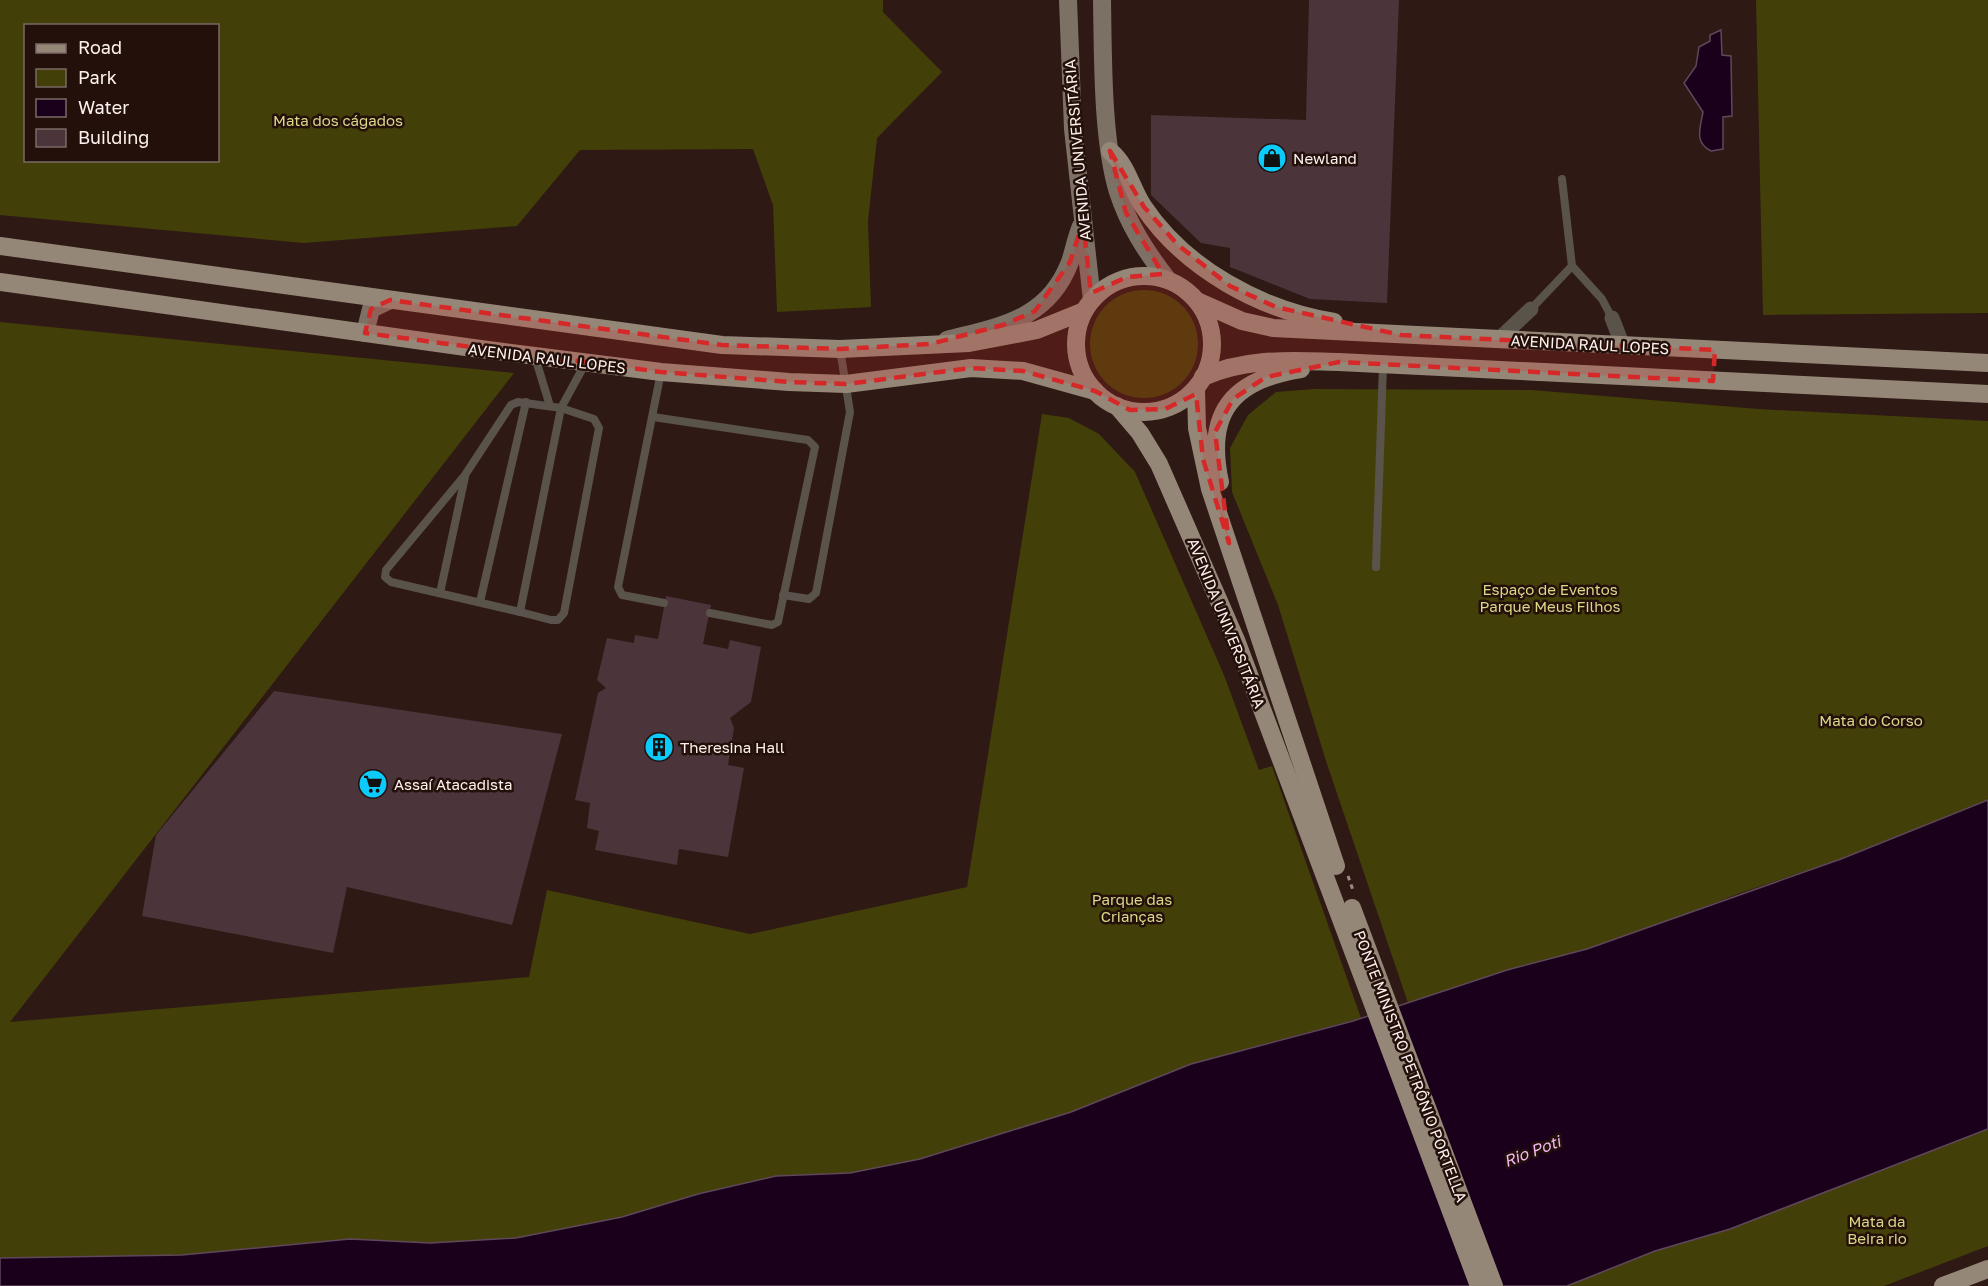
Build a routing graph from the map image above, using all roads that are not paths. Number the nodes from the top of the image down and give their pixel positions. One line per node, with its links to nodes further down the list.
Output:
1 (1068, 0): 5 (main road, AVENIDA UNIVERSITÁRIA)
2 (1102, 0): 3 (main road)
3 (1110, 152): 8 (main road); 16 (main road)
4 (1562, 179): 7 (lane)
5 (1083, 222): 12 (main road, AVENIDA UNIVERSITÁRIA); 18 (main road)
6 (0, 246): 10 (main road)
7 (1572, 266): 13 (lane); 14 (lane)
8 (1168, 280): 11 (main road); 12 (main road)
9 (0, 282): 15 (main road, AVENIDA RAUL LOPES)
10 (390, 300): 15 (main road); 20 (main road)
11 (1197, 301): 16 (main road, AVENIDA RAUL LOPES); 29 (main road)
12 (1088, 306): 18 (main road); 31 (main road)
13 (1531, 309): 17 (street)
14 (1612, 318): 19 (street)
15 (366, 333): 22 (main road, AVENIDA RAUL LOPES)
16 (1401, 335): 17 (main road, AVENIDA RAUL LOPES)
17 (1498, 340): 19 (main road, AVENIDA RAUL LOPES)
18 (930, 344): 20 (main road)
19 (1623, 346): 21 (main road, AVENIDA RAUL LOPES)
20 (840, 349): 30 (lane)
21 (1715, 350): 25 (main road, AVENIDA RAUL LOPES); 28 (main road)
22 (535, 356): 23 (main road, AVENIDA RAUL LOPES); 34 (lane)
23 (585, 362): 27 (main road, AVENIDA RAUL LOPES); 36 (lane)
24 (1339, 362): 26 (main road, AVENIDA RAUL LOPES); 29 (main road, AVENIDA RAUL LOPES); 39 (main road)
25 (1988, 363)
26 (1383, 366): 28 (main road, AVENIDA RAUL LOPES); 40 (lane)
27 (661, 372): 30 (main road, AVENIDA RAUL LOPES); 37 (lane)
28 (1713, 381): 32 (main road, AVENIDA RAUL LOPES)
29 (1199, 383): 35 (main road); 39 (main road, AVENIDA UNIVERSITÁRIA)
30 (846, 384): 31 (main road, AVENIDA RAUL LOPES); 42 (lane)
31 (1095, 391): 35 (main road)
32 (1988, 394)
33 (526, 402): 34 (lane); 38 (lane); 43 (lane)
34 (550, 406): 36 (lane)
35 (1117, 406): 47 (main road, AVENIDA UNIVERSITÁRIA)
36 (561, 408): 45 (lane); 45 (lane)
37 (653, 417): 42 (lane); 44 (lane)
38 (465, 475): 41 (lane); 41 (lane)
39 (1229, 543): 47 (main road, AVENIDA UNIVERSITÁRIA)
40 (1376, 567)
41 (440, 593): 43 (lane)
42 (783, 595): 46 (lane)
43 (480, 602): 45 (lane)
44 (664, 603)
45 (520, 612)
46 (710, 612)
47 (1323, 848): 49 (main road, PONTE MINISTRO PETRÔNIO PORTELLA); 50 (main road, PONTE MINISTRO PETRÔNIO PORTELLA)
48 (1988, 1269): 51 (main road)
49 (1479, 1286)
50 (1494, 1286)
51 (1943, 1286)

